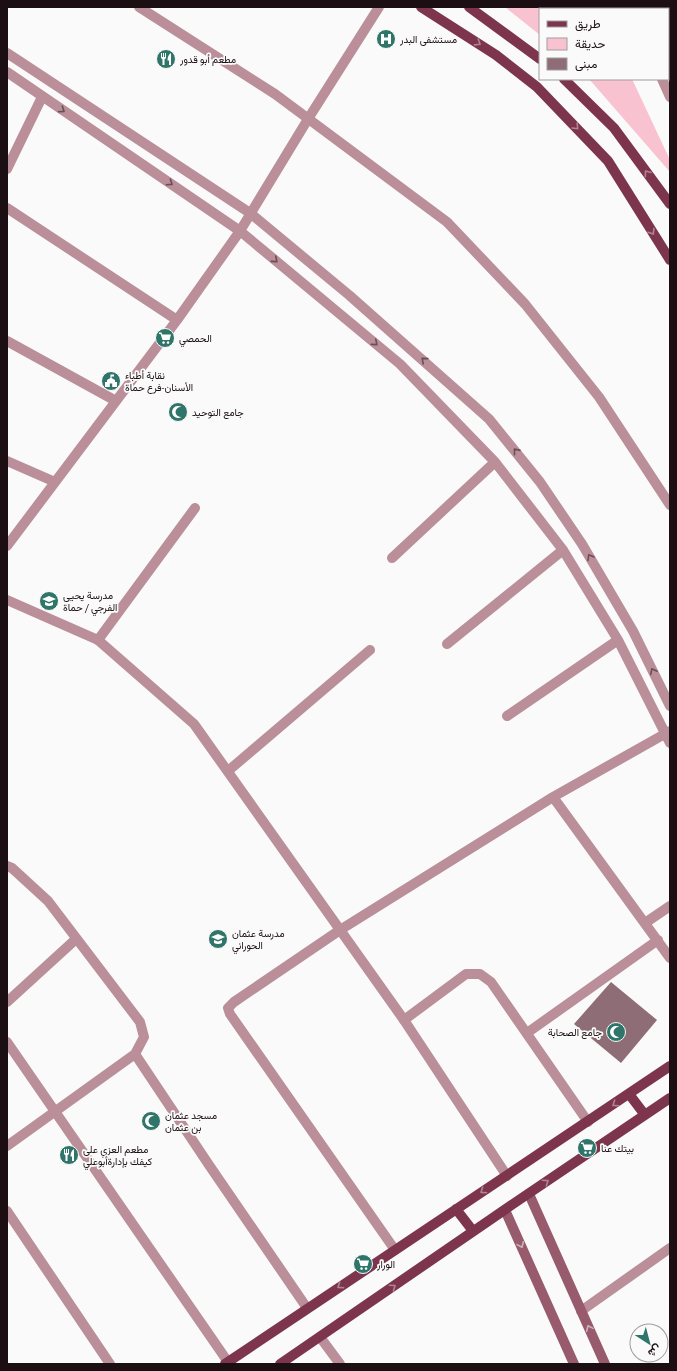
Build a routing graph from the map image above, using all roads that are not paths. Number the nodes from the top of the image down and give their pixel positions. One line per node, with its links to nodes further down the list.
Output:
1 (139, 7): 12 (street)
2 (379, 7): 12 (street)
3 (421, 7): 18 (main road, one-way to 18)
4 (469, 7): 6 (main road)
5 (7, 53): 16 (street)
6 (539, 58)
7 (7, 72): 10 (street)
8 (565, 80): 14 (main road, one-way to 8)
9 (662, 80): 11 (street)
10 (42, 97): 13 (street); 17 (street, one-way to 17)
11 (670, 97)
12 (308, 119): 16 (street); 25 (street)
13 (7, 169)
14 (670, 204)
15 (7, 208): 19 (street)
16 (250, 213): 17 (street); 35 (street, one-way to 16)
17 (240, 231): 19 (street); 23 (street, one-way to 23)
18 (670, 260)
19 (177, 320): 21 (street)
20 (7, 341): 21 (street)
21 (116, 401): 24 (street)
22 (7, 461): 24 (street)
23 (494, 462): 28 (street); 29 (street)
24 (55, 482): 27 (street)
25 (670, 505)
26 (195, 508): 31 (street)
27 (7, 546)
28 (563, 550): 32 (street); 33 (street)
29 (392, 558)
30 (7, 600): 31 (street)
31 (98, 640): 38 (street)
32 (618, 640): 36 (street); 37 (street)
33 (448, 644)
34 (370, 650): 38 (street)
35 (670, 706)
36 (508, 716)
37 (669, 736): 39 (street)
38 (228, 771): 43 (street)
39 (553, 797): 42 (street); 43 (street)
40 (7, 866): 44 (street)
41 (670, 906): 42 (street)
42 (645, 923): 45 (street)
43 (340, 930): 48 (street); 66 (street)
44 (76, 939): 47 (street); 51 (street)
45 (658, 940): 46 (street); 49 (street)
46 (670, 958)
47 (7, 1002)
48 (404, 1020): 49 (street); 59 (street)
49 (527, 1033): 57 (street)
50 (7, 1042): 55 (street)
51 (136, 1054): 55 (street); 67 (street)
52 (670, 1066): 53 (main road)
53 (629, 1094): 56 (main road); 57 (main road, one-way to 57)
54 (670, 1098): 56 (main road)
55 (55, 1110): 58 (street); 70 (street)
56 (645, 1115): 60 (main road, one-way to 56)
57 (588, 1122): 59 (main road)
58 (7, 1146)
59 (507, 1176): 61 (main road, one-way to 61)
60 (529, 1194): 62 (main road); 68 (main road)
61 (456, 1210): 64 (main road); 66 (main road)
62 (505, 1210): 64 (main road); 74 (main road, one-way to 74)
63 (7, 1211): 71 (street)
64 (473, 1231): 69 (main road, one-way to 64)
65 (670, 1248): 68 (street)
66 (395, 1250): 67 (main road, one-way to 67)
67 (307, 1308): 70 (main road)
68 (581, 1311): 75 (main road, one-way to 68)
69 (320, 1337): 72 (main road); 73 (street)
70 (227, 1363)
71 (110, 1364)
72 (280, 1364)
73 (340, 1364)
74 (574, 1364)
75 (605, 1364)

